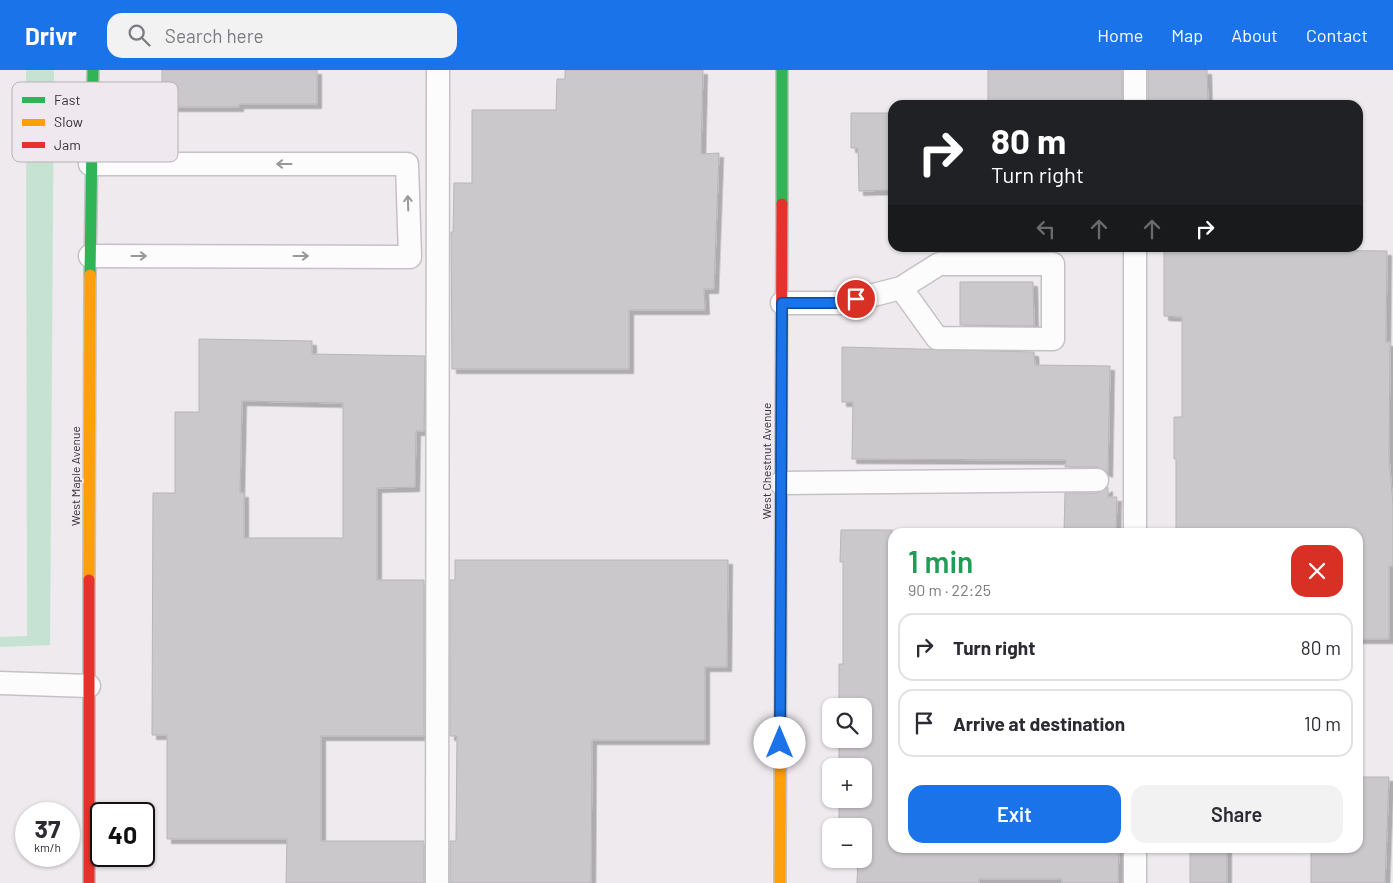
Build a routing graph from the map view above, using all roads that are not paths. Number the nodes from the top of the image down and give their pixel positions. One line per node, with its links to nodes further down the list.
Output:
1 (438, 70): 17 (lane)
2 (782, 70): 9 (street, West Chestnut Avenue)
3 (1135, 70): 4 (lane)
4 (1135, 100)
5 (90, 164): 7 (street, West Maple Avenue); 7 (lane, one-way to 5)
6 (1135, 252): 12 (lane)
7 (90, 256): 14 (street, West Maple Avenue)
8 (901, 288): 8 (lane); 9 (lane)
9 (782, 303): 11 (street, West Chestnut Avenue)
10 (1097, 480): 11 (lane)
11 (781, 483): 18 (street, West Chestnut Avenue)
12 (1135, 528)
13 (0, 683): 14 (lane)
14 (90, 686): 16 (street, West Maple Avenue)
15 (1134, 853): 19 (lane)
16 (89, 883)
17 (437, 883)
18 (780, 883)
19 (1134, 883)

